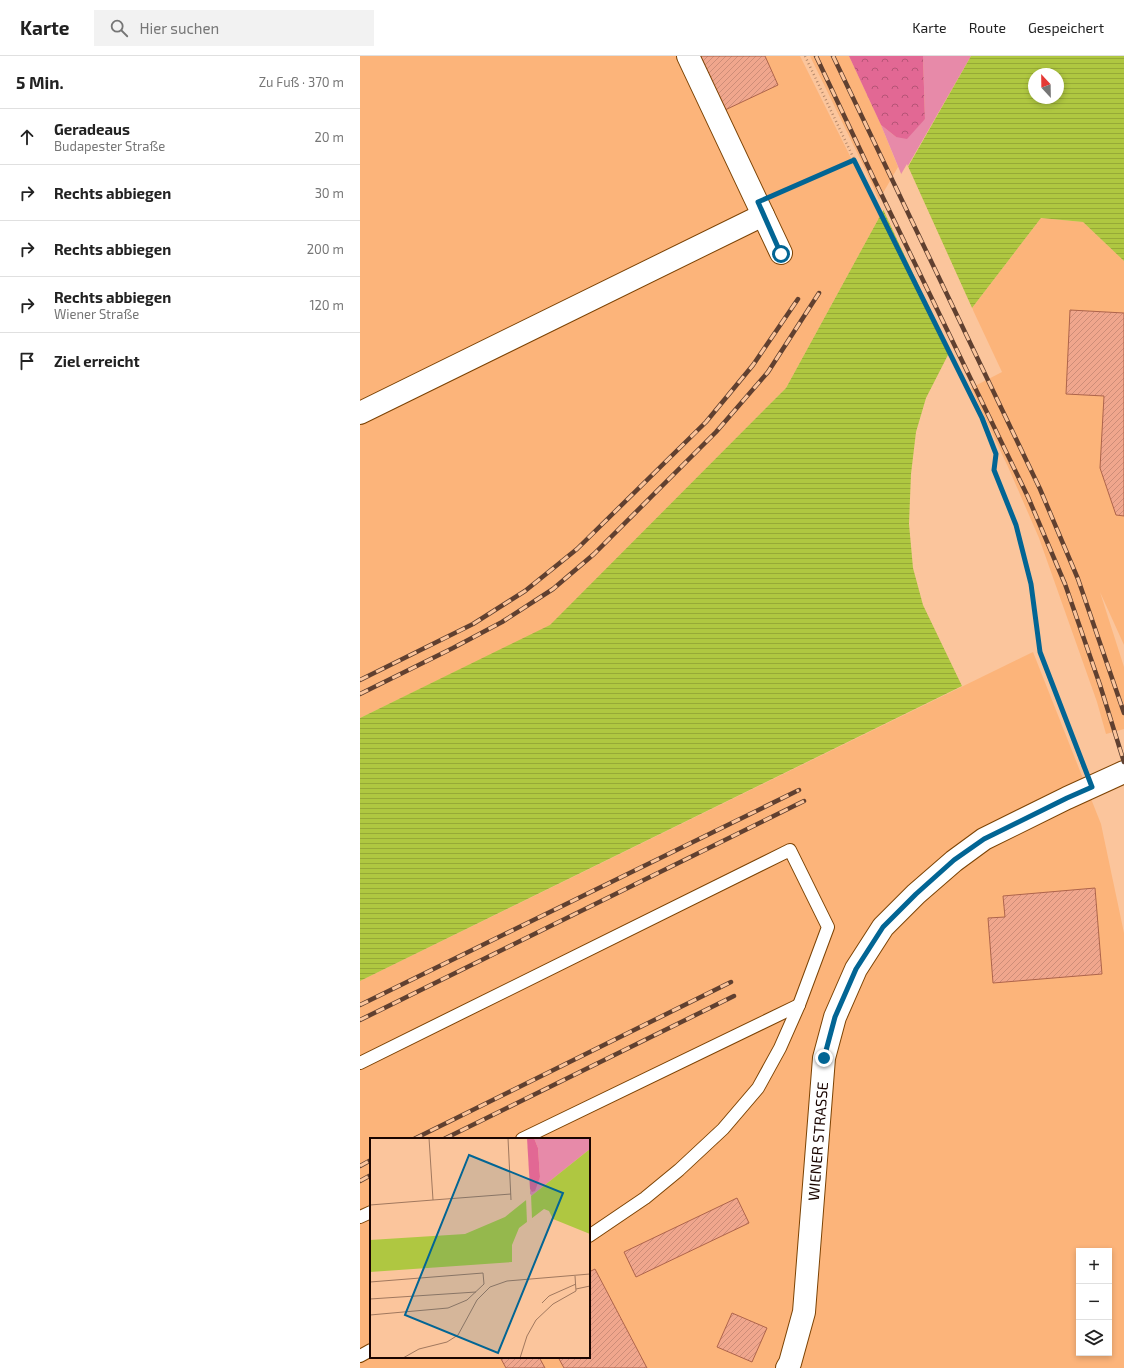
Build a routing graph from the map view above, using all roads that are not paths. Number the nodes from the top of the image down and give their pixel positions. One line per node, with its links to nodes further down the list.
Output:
1 (688, 56): 2 (street)
2 (760, 208): 3 (street); 4 (street)
3 (781, 254)
4 (360, 412)
5 (1124, 772): 14 (street, WIENER STRASSE)
6 (799, 1005): 7 (lane); 8 (lane); 11 (lane)
7 (360, 1063)
8 (524, 1138)
9 (370, 1212): 10 (lane)
10 (360, 1217)
11 (590, 1235)
12 (370, 1351): 13 (lane)
13 (360, 1356)
14 (787, 1368)

